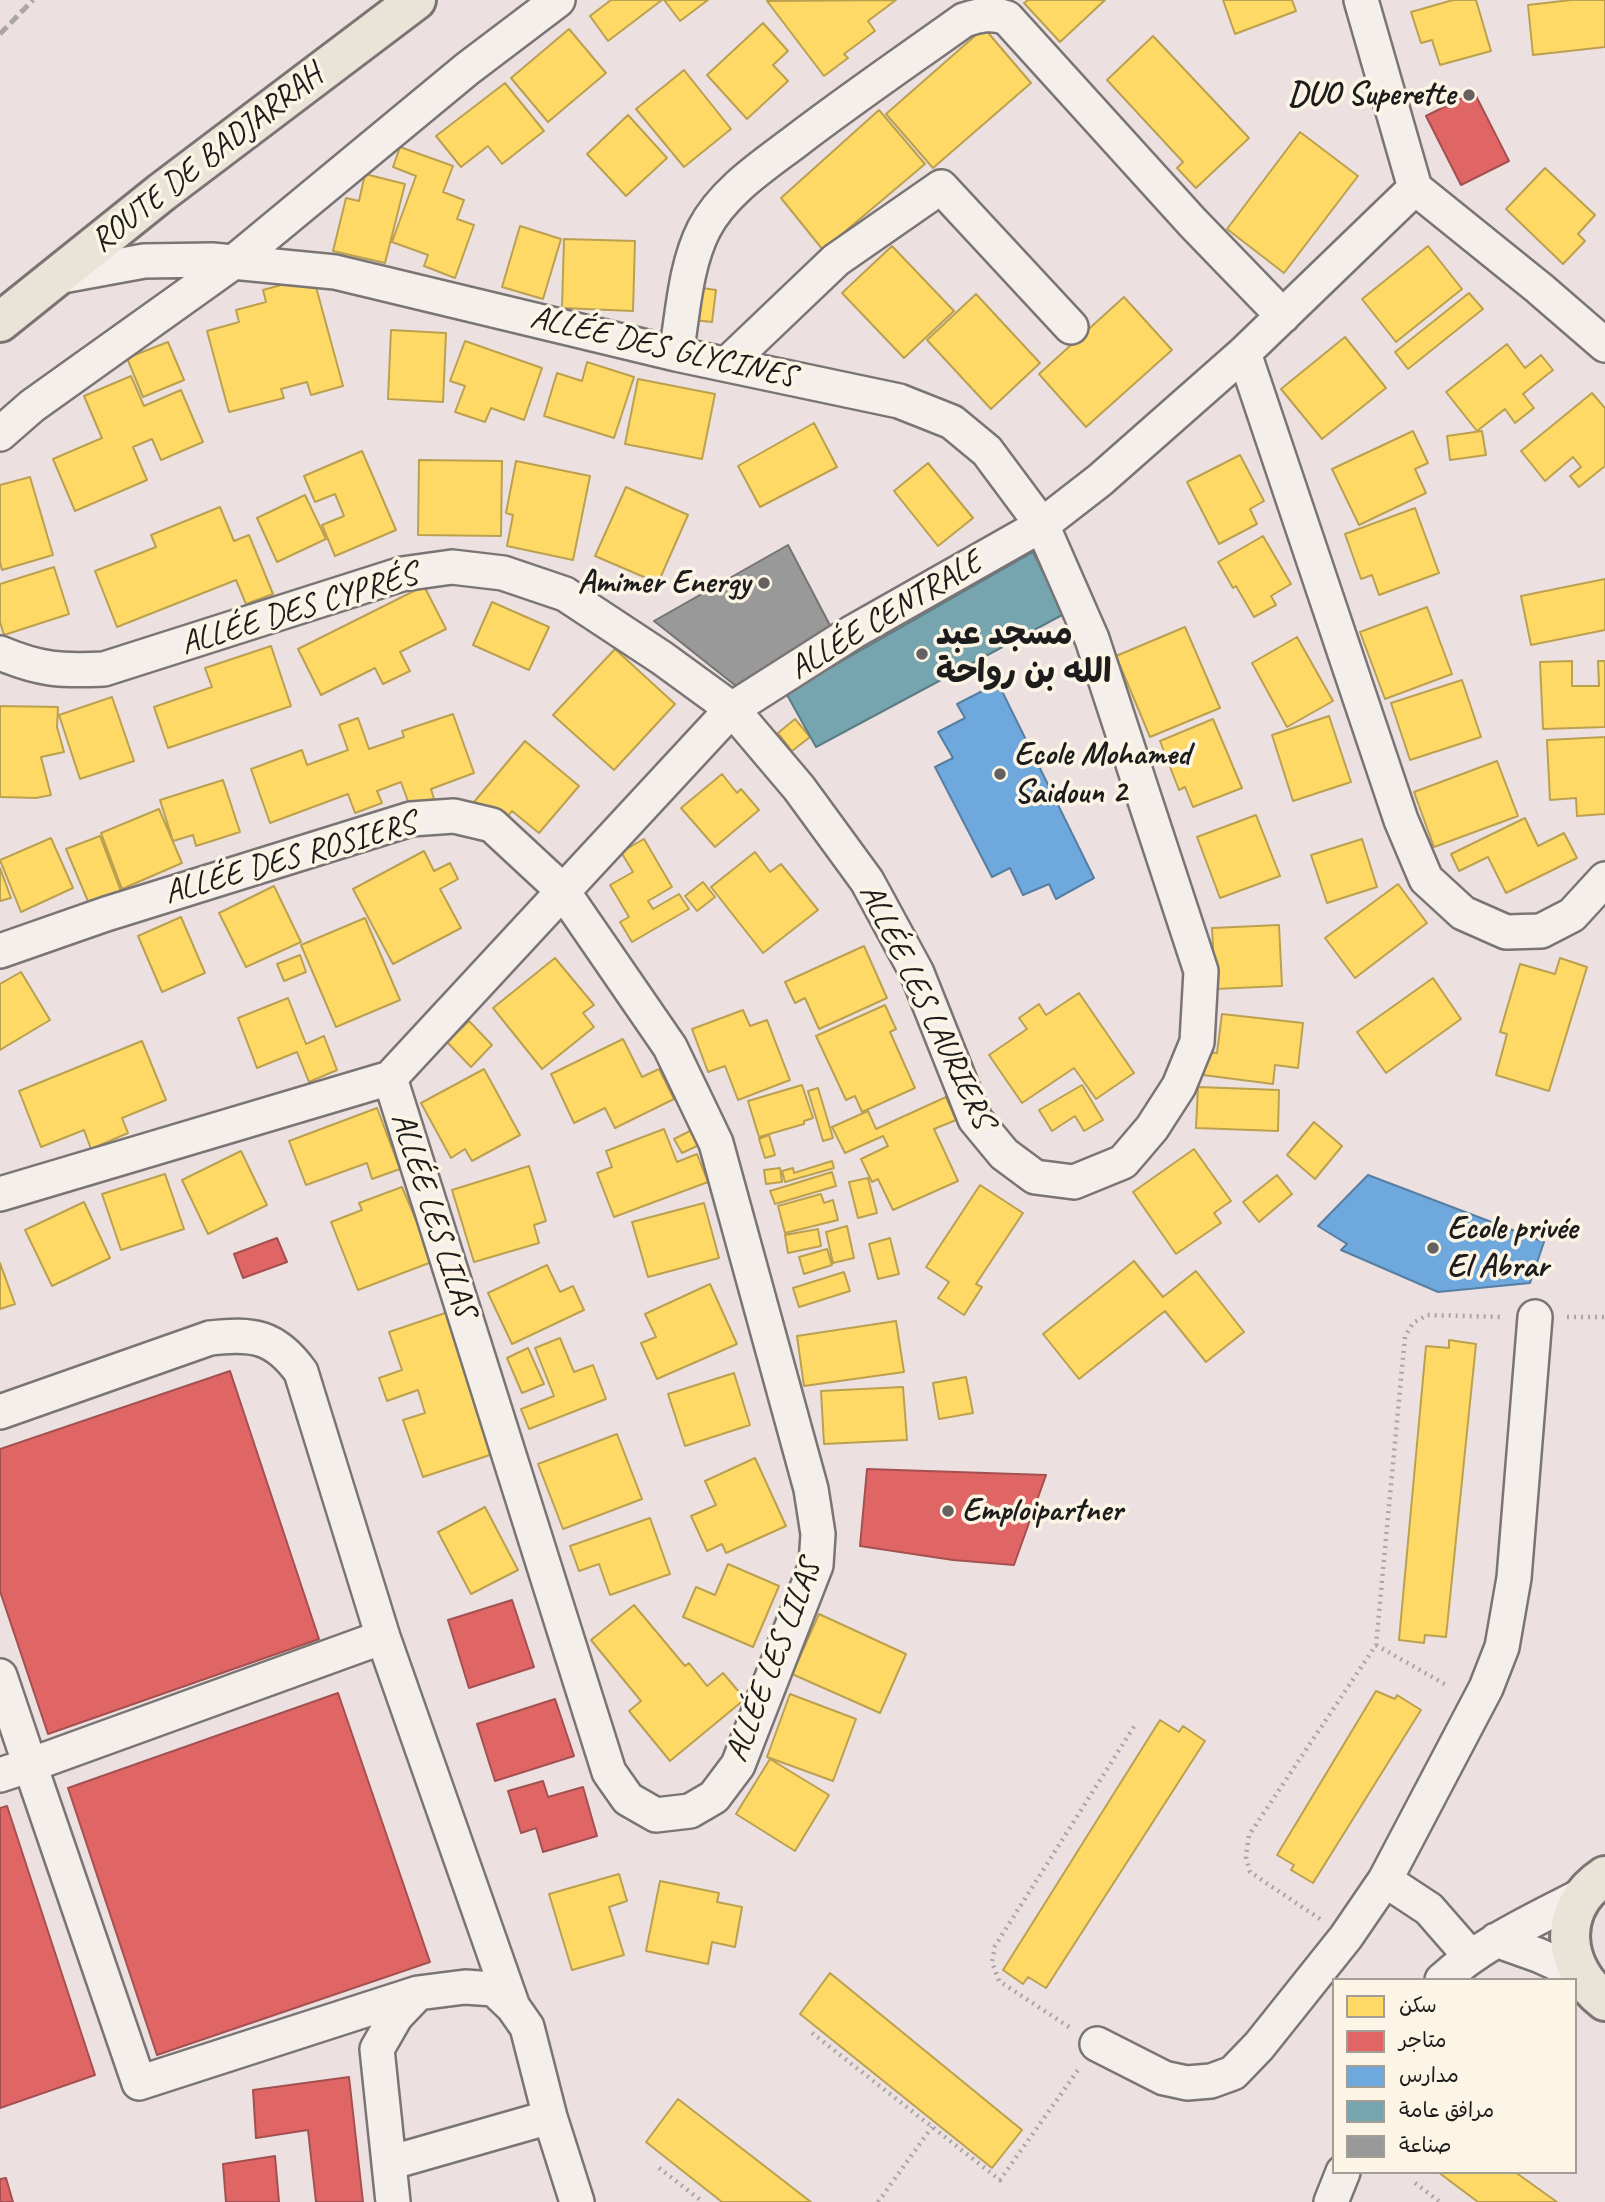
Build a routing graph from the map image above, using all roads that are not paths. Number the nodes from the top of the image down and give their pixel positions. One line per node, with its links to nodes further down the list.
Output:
1 (416, 0): 6 (main road, ROUTE DE BADJARRAH)
2 (558, 0): 5 (street)
3 (1361, 0): 4 (street)
4 (1415, 188): 7 (street, ALLÉE CENTRALE); 10 (street)
5 (235, 261): 6 (street, ALLÉE DES GLYCINES); 11 (street, ALLÉE DES GLYCINES); 14 (street)
6 (57, 276): 8 (main road, ROUTE DE BADJARRAH)
7 (1283, 316): 11 (street); 12 (street, ALLÉE CENTRALE)
8 (0, 321)
9 (1071, 327): 13 (street)
10 (1605, 345)
11 (676, 354): 13 (street, ALLÉE DES GLYCINES)
12 (1244, 354): 15 (street, ALLÉE CENTRALE); 18 (street)
13 (727, 364): 15 (street, ALLÉE DES GLYCINES)
14 (0, 434)
15 (1042, 525): 17 (street, ALLÉE CENTRALE); 17 (street, ALLÉE LES LAURIERS)
16 (0, 653): 17 (street, ALLÉE DES CYPRÉS)
17 (732, 709): 19 (street, ALLÉE CENTRALE)
18 (1605, 879)
19 (562, 890): 20 (street, ALLÉE DES ROSIERS); 21 (street, ALLÉE CENTRALE); 21 (street, ALLÉE LES LILAS)
20 (0, 951)
21 (390, 1079): 22 (street)
22 (0, 1194)
23 (1535, 1317): 28 (street)
24 (0, 1412): 25 (street)
25 (383, 1637): 27 (street); 35 (street)
26 (0, 1676): 27 (street)
27 (15, 1770): 33 (street)
28 (1385, 1880): 30 (street); 36 (street)
29 (1599, 1880): 30 (street); 31 (main road)
30 (1483, 1948): 31 (street); 32 (street)
31 (1578, 1973): 34 (main road)
32 (1446, 1978)
33 (418, 1993): 35 (street); 38 (street)
34 (1605, 2001)
35 (513, 2007): 37 (street)
36 (1097, 2044)
37 (550, 2117): 38 (street); 41 (street)
38 (388, 2163): 40 (street)
39 (1342, 2174): 42 (street)
40 (393, 2202)
41 (577, 2202)
42 (1331, 2202)

